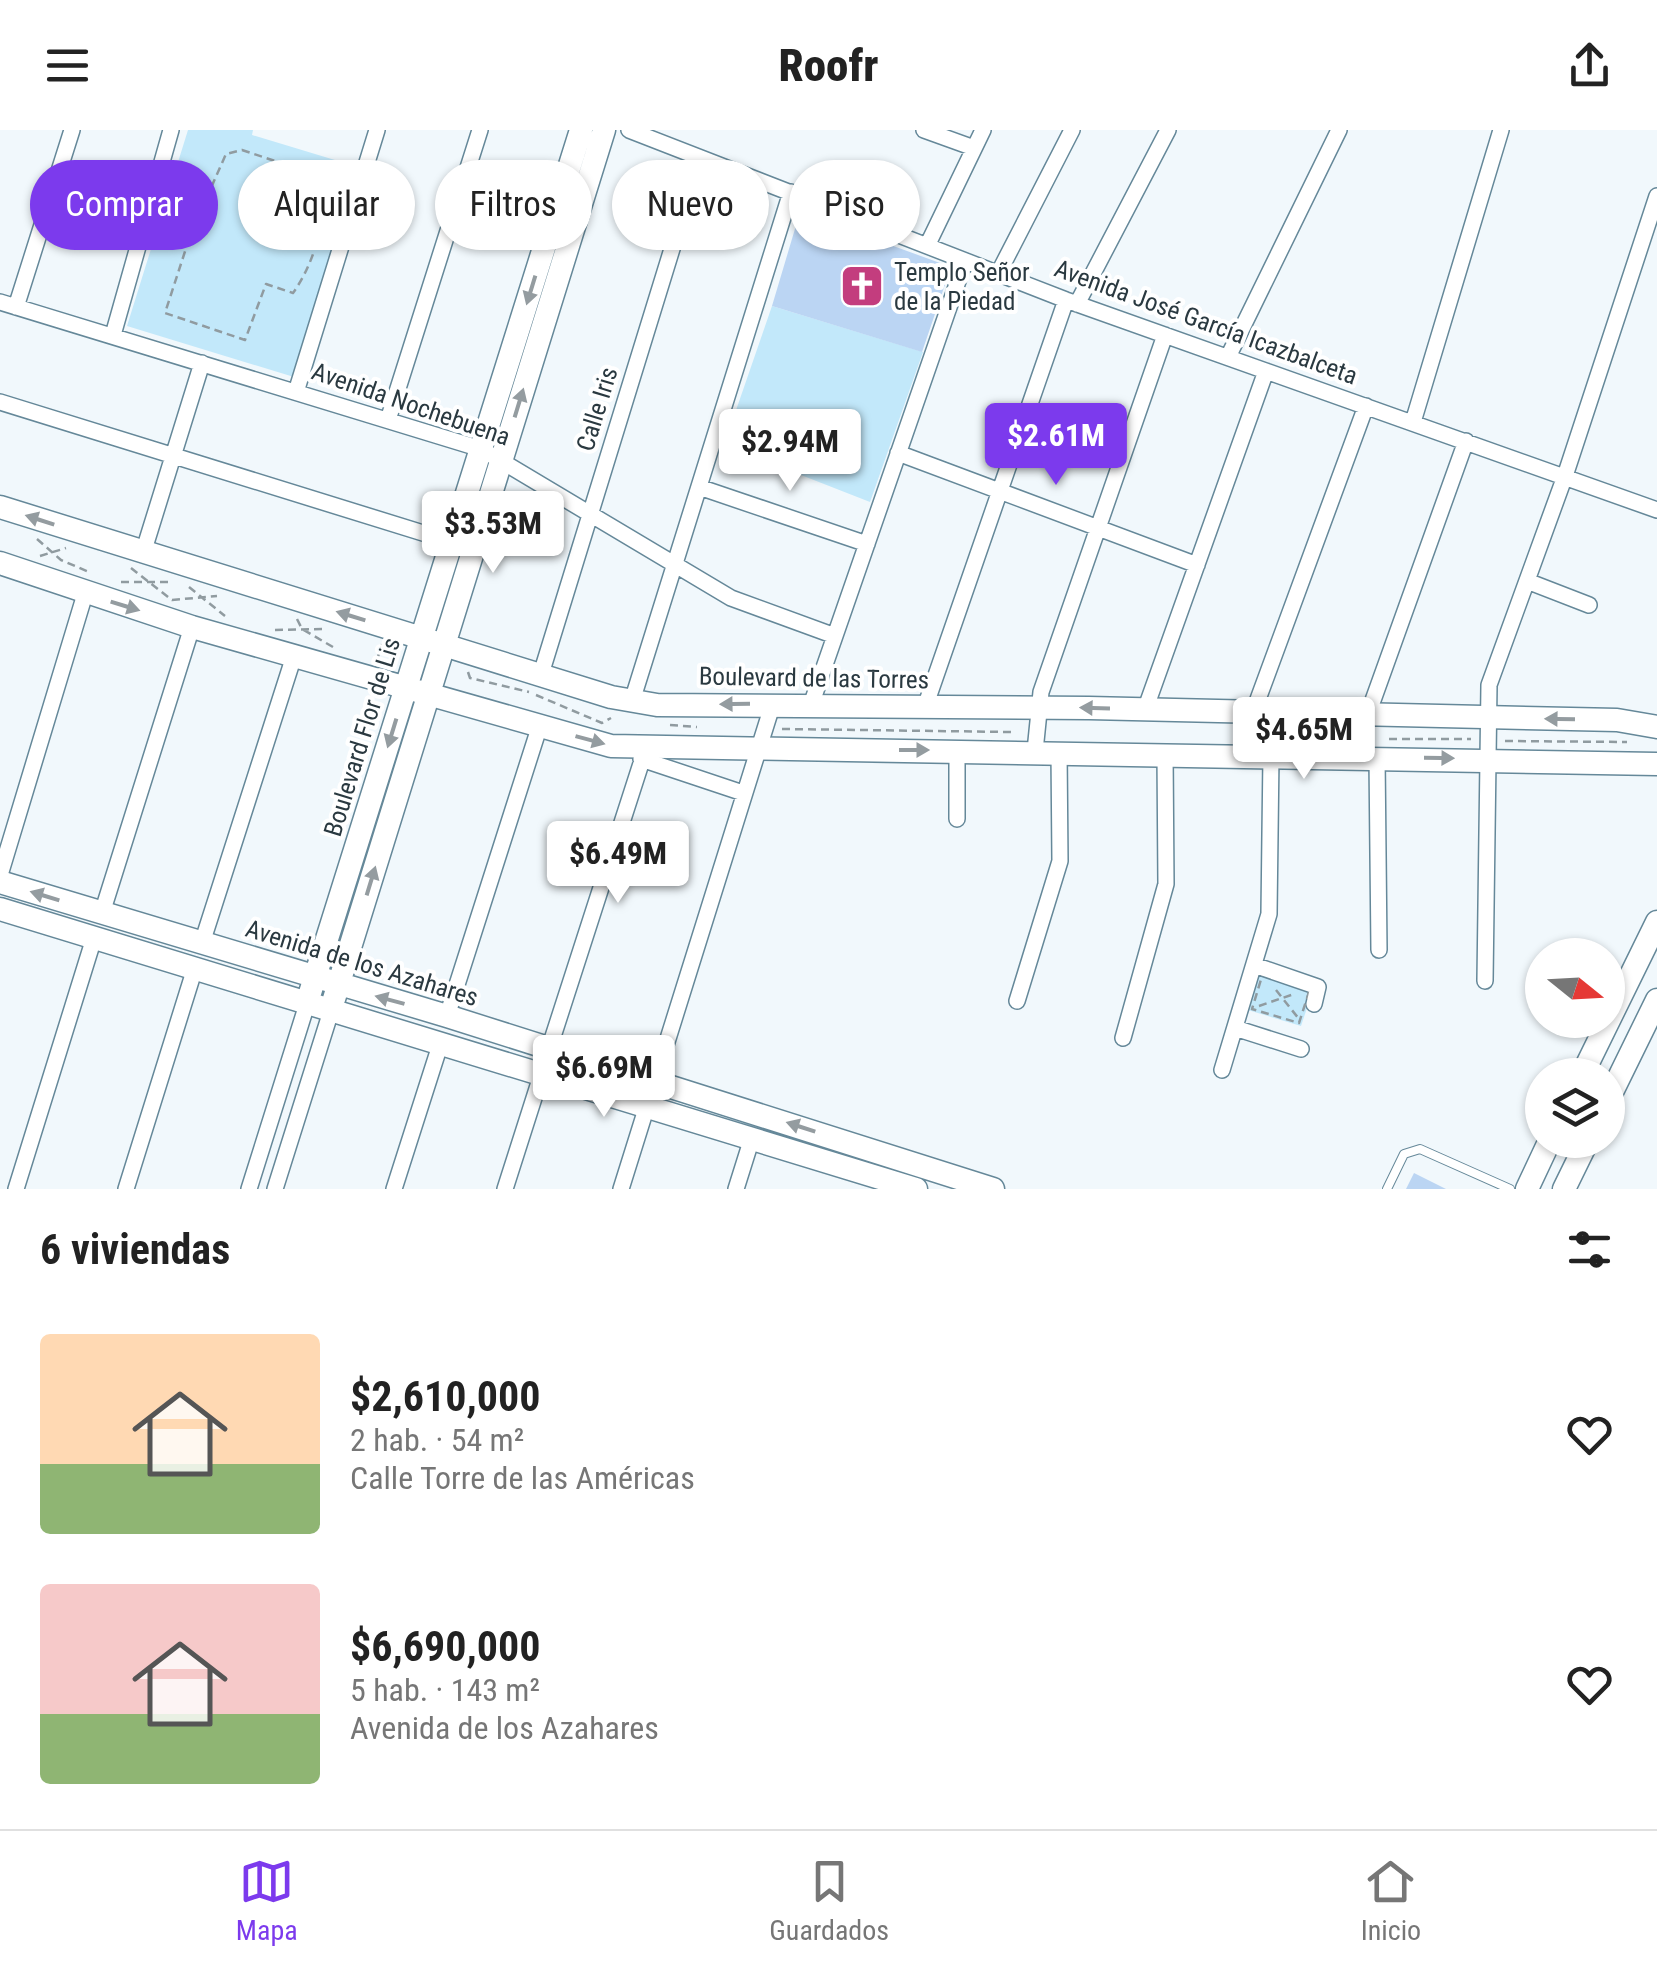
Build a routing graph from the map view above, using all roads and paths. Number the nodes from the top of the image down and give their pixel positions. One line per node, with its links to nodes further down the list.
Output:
1 (72, 130): 24 (street)
2 (171, 130): 25 (street)
3 (377, 130): 31 (street)
4 (480, 130): 34 (street)
5 (581, 130): 38 (street, Boulevard Flor de Lis, one-way to 38)
6 (604, 130): 38 (street, Boulevard Flor de Lis, one-way to 6)
7 (630, 130): 15 (street, Avenida José García Icazbalceta)
8 (924, 130): 14 (street)
9 (983, 130): 14 (street)
10 (1072, 130): 22 (street)
11 (1168, 130): 23 (street)
12 (1339, 130): 28 (street)
13 (1501, 130): 35 (street)
14 (974, 148): 20 (street)
15 (700, 158): 16 (street, Avenida José García Icazbalceta); 45 (street, Calle Iris)
16 (789, 191)
17 (1657, 196): 40 (street)
18 (789, 198): 41 (street)
19 (920, 243): 20 (street, Avenida José García Icazbalceta)
20 (927, 246): 21 (street, Avenida José García Icazbalceta)
21 (965, 261): 22 (street, Avenida José García Icazbalceta); 37 (street)
22 (998, 274): 23 (street, Avenida José García Icazbalceta)
23 (1071, 302): 26 (street, Avenida José García Icazbalceta); 42 (street)
24 (8, 304): 25 (street, Avenida Nochebuena)
25 (113, 335): 29 (street, Avenida Nochebuena)
26 (1165, 335): 28 (street, Avenida José García Icazbalceta); 46 (street)
27 (236, 337): 27 (path)
28 (1228, 358): 30 (street, Avenida José García Icazbalceta)
29 (202, 363): 31 (street, Avenida Nochebuena); 39 (street)
30 (1266, 371): 33 (street, Avenida José García Icazbalceta); 56 (street)
31 (296, 392): 34 (street, Avenida Nochebuena)
32 (0, 402): 39 (street)
33 (1366, 406): 35 (street, Avenida José García Icazbalceta); 88 (street)
34 (388, 420): 38 (street, Avenida Nochebuena)
35 (1413, 422): 36 (street, Avenida José García Icazbalceta)
36 (1466, 442): 40 (street, Avenida José García Icazbalceta); 89 (street)
37 (898, 453): 42 (street); 49 (street)
38 (492, 454): 45 (street, Avenida Nochebuena); 48 (street, Boulevard Flor de Lis); 72 (street, Boulevard Flor de Lis)
39 (174, 456): 48 (street); 53 (street)
40 (1565, 476): 44 (street, Avenida José García Icazbalceta); 58 (street)
41 (699, 487): 49 (street); 55 (street)
42 (1000, 491): 46 (street); 85 (street)
43 (0, 507): 53 (street, Boulevard de las Torres, one-way to 43)
44 (1657, 510)
45 (591, 512): 55 (street, Avenida Nochebuena); 80 (street, Calle Iris)
46 (1098, 528): 56 (street); 86 (street)
47 (37, 539): 50 (path)
48 (452, 542): 72 (street, Boulevard Flor de Lis)
49 (867, 544): 70 (street)
50 (52, 552): 51 (path); 52 (path); 60 (path)
51 (80, 552)
52 (37, 557)
53 (136, 560): 59 (path); 72 (street, Boulevard de las Torres, one-way to 53)
54 (0, 564): 60 (street, Boulevard de las Torres)
55 (675, 564): 70 (street, Avenida Nochebuena); 82 (street)
56 (1197, 566): 87 (street)
57 (111, 579): 59 (path)
58 (1527, 581): 63 (street); 94 (street)
59 (153, 583): 62 (path); 62 (path)
60 (90, 584): 66 (street, Boulevard de las Torres, one-way to 66); 106 (street)
61 (220, 595): 62 (path)
62 (204, 598): 65 (path)
63 (1589, 605)
64 (294, 614): 67 (path)
65 (229, 620)
66 (192, 627): 76 (street, Boulevard de las Torres); 108 (street)
67 (302, 629): 68 (path); 69 (path); 75 (path)
68 (336, 629)
69 (263, 631)
70 (835, 636): 84 (street)
71 (370, 639): 73 (path)
72 (433, 642): 80 (street, Boulevard de las Torres); 81 (street, Boulevard Flor de Lis)
73 (382, 644): 74 (path); 78 (path)
74 (392, 644)
75 (338, 648)
76 (294, 656): 81 (street, Boulevard de las Torres); 111 (street)
77 (364, 658): 78 (path)
78 (376, 662): 79 (path)
79 (384, 670)
80 (541, 674): 82 (street, Boulevard de las Torres)
81 (417, 693): 90 (street, Boulevard de las Torres); 117 (street, Boulevard Flor de Lis, one-way to 117); 119 (street, Boulevard Flor de Lis, one-way to 81)
82 (632, 701): 83 (street, Boulevard de las Torres, one-way to 82)
83 (773, 704): 84 (street, Boulevard de las Torres); 93 (street)
84 (811, 706): 85 (street, Boulevard de las Torres)
85 (924, 707): 86 (street, Boulevard de las Torres)
86 (1038, 708): 87 (street, Boulevard de las Torres, one-way to 86); 97 (street)
87 (1145, 710): 88 (street, Boulevard de las Torres)
88 (1253, 713): 89 (street, Boulevard de las Torres); 101 (street)
89 (1368, 717): 94 (street, Boulevard de las Torres)
90 (540, 725): 100 (street, Boulevard de las Torres, one-way to 100); 124 (street)
91 (1657, 727): 94 (street, Boulevard de las Torres, one-way to 94)
92 (1012, 732): 93 (path)
93 (761, 738): 96 (street, Boulevard de las Torres, one-way to 96); 100 (street, Boulevard de las Torres); 104 (street)
94 (1488, 739): 95 (path); 102 (street, Boulevard de las Torres, one-way to 94); 103 (street, Boulevard de las Torres); 115 (street)
95 (1630, 742)
96 (957, 750): 97 (street, Boulevard de las Torres); 105 (street)
97 (1035, 751): 98 (street, Boulevard de las Torres)
98 (1059, 751): 99 (street, Boulevard de las Torres); 122 (street)
99 (1165, 752): 101 (street, Boulevard de las Torres); 128 (street)
100 (644, 753): 104 (street); 131 (street)
101 (1260, 756): 102 (street, Boulevard de las Torres); 114 (street)
102 (1377, 757): 112 (street)
103 (1657, 764)
104 (744, 792): 136 (street)
105 (957, 820)
106 (0, 879): 108 (street, Avenida de los Azahares, one-way to 106)
107 (0, 909): 110 (street, Avenida de los Azahares)
108 (102, 913): 111 (street, Avenida de los Azahares)
109 (1657, 922): 116 (street)
110 (94, 938): 113 (street, Avenida de los Azahares); 143 (street)
111 (202, 943): 117 (street, Avenida de los Azahares)
112 (1380, 950)
113 (195, 968): 117 (street, Avenida de los Azahares); 144 (street)
114 (1259, 969): 118 (path); 118 (street); 120 (path); 123 (path); 126 (street)
115 (1485, 981)
116 (1625, 987)
117 (311, 990): 119 (street, Avenida de los Azahares); 145 (street, Boulevard Flor de Lis)
118 (1312, 996): 120 (path); 125 (path)
119 (335, 997): 124 (street, Avenida de los Azahares, one-way to 119); 130 (street, Avenida de los Azahares); 146 (street, Boulevard Flor de Lis)
120 (1283, 998): 123 (path); 125 (path)
121 (1657, 1000): 129 (street)
122 (1017, 1001)
123 (1252, 1009): 125 (path)
124 (447, 1016): 131 (street, Avenida de los Azahares)
125 (1300, 1020)
126 (1234, 1028): 132 (street); 134 (street)
127 (1625, 1033): 129 (street)
128 (1123, 1038)
129 (1638, 1039): 133 (street)
130 (441, 1042): 135 (street, Avenida de los Azahares); 147 (street)
131 (550, 1049): 136 (street, Avenida de los Azahares)
132 (1301, 1049)
133 (1625, 1065)
134 (1222, 1070)
135 (542, 1072): 137 (street, Avenida de los Azahares); 148 (street)
136 (656, 1082): 137 (street); 139 (street, Avenida de los Azahares, one-way to 136)
137 (648, 1106): 138 (street, Avenida de los Azahares); 149 (street)
138 (752, 1138): 142 (street, Avenida de los Azahares); 150 (street)
139 (868, 1148): 142 (street); 152 (street, Avenida de los Azahares)
140 (1541, 1158): 155 (street)
141 (1579, 1158): 156 (street)
142 (858, 1180): 151 (street, Avenida de los Azahares)
143 (16, 1189)
144 (126, 1189)
145 (249, 1189)
146 (275, 1189)
147 (394, 1189)
148 (505, 1189)
149 (621, 1189)
150 (736, 1189)
151 (916, 1189)
152 (994, 1189)
153 (1387, 1189): 154 (lane)
154 (1510, 1189)
155 (1526, 1189)
156 (1564, 1189)

